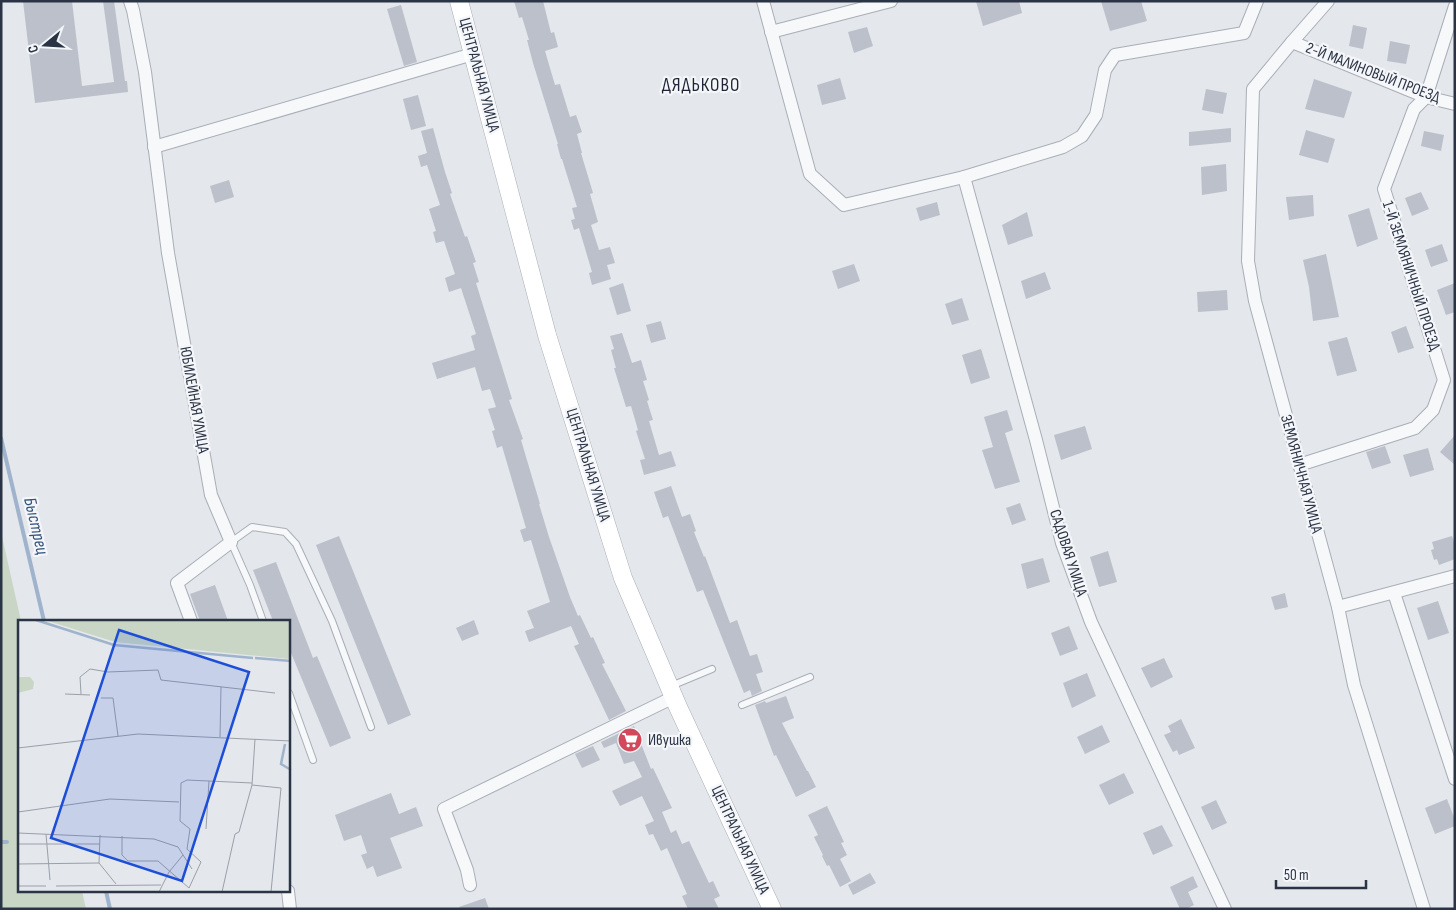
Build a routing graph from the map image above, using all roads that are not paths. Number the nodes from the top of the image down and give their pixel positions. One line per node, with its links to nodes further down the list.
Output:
1 (130, 1): 13 (street, ЮБИЛЕЙНАЯ УЛИЦА)
2 (459, 1): 10 (street, ЦЕНТРАЛЬНАЯ УЛИЦА)
3 (763, 1): 8 (street)
4 (891, 1): 8 (street)
5 (1257, 1): 14 (street)
6 (1328, 1): 9 (street, ЗЕМЛЯНИЧНАЯ УЛИЦА)
7 (1455, 6): 11 (street, 1-Й ЗЕМЛЯНИЧНЫЙ ПРОЕЗД)
8 (771, 32): 14 (street)
9 (1292, 42): 11 (street, 2-Й МАЛИНОВЫЙ ПРОЕЗД); 15 (street, ЗЕМЛЯНИЧНАЯ УЛИЦА)
10 (473, 54): 13 (street); 24 (street, ЦЕНТРАЛЬНАЯ УЛИЦА)
11 (1426, 97): 12 (street, 2-Й МАЛИНОВЫЙ ПРОЕЗД); 15 (street, 1-Й ЗЕМЛЯНИЧНЫЙ ПРОЕЗД)
12 (1455, 104)
13 (154, 147): 16 (street, ЮБИЛЕЙНАЯ УЛИЦА)
14 (964, 177): 34 (street, САДОВАЯ УЛИЦА)
15 (1299, 465): 19 (street, ЗЕМЛЯНИЧНАЯ УЛИЦА)
16 (231, 542): 20 (street); 21 (lane); 27 (lane)
17 (1455, 576): 18 (street)
18 (1394, 593): 19 (street); 29 (street)
19 (1338, 607): 35 (street, ЗЕМЛЯНИЧНАЯ УЛИЦА)
20 (191, 620)
21 (263, 620)
22 (712, 669): 24 (lane)
23 (810, 677): 26 (lane)
24 (672, 692): 30 (street); 33 (street, ЦЕНТРАЛЬНАЯ УЛИЦА)
25 (290, 696): 28 (lane)
26 (742, 705)
27 (371, 727)
28 (312, 760)
29 (1455, 778)
30 (470, 886)
31 (288, 892): 32 (street)
32 (290, 909)
33 (772, 909)
34 (1225, 909)
35 (1424, 909)

